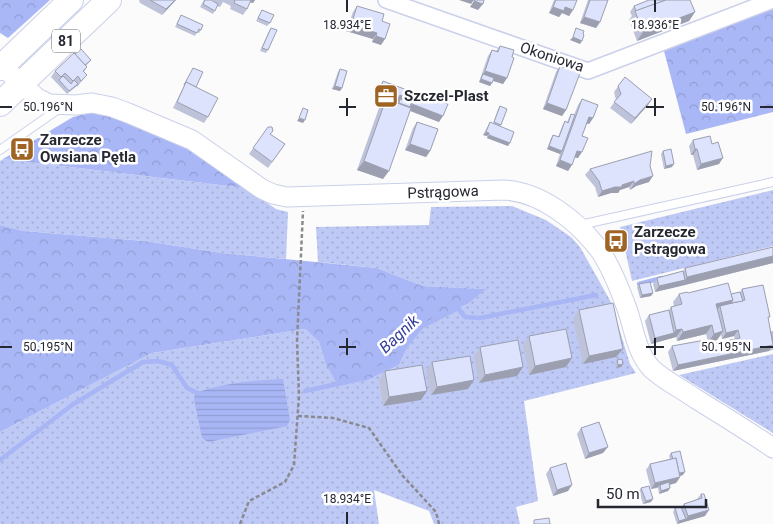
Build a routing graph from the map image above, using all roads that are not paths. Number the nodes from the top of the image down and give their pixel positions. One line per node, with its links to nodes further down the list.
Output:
1 (71, 0): 5 (main road, 81)
2 (109, 0): 6 (main road, 81)
3 (386, 0): 4 (street, Okoniowa)
4 (773, 0)
5 (1, 66): 6 (street, Pstrągowa)
6 (22, 83): 7 (main road, 81); 8 (street, Pstrągowa)
7 (0, 104)
8 (64, 106): 9 (lane); 11 (street, Pstrągowa)
9 (0, 150)
10 (773, 182): 11 (lane)
11 (578, 226): 12 (street, Pstrągowa)
12 (773, 448)

